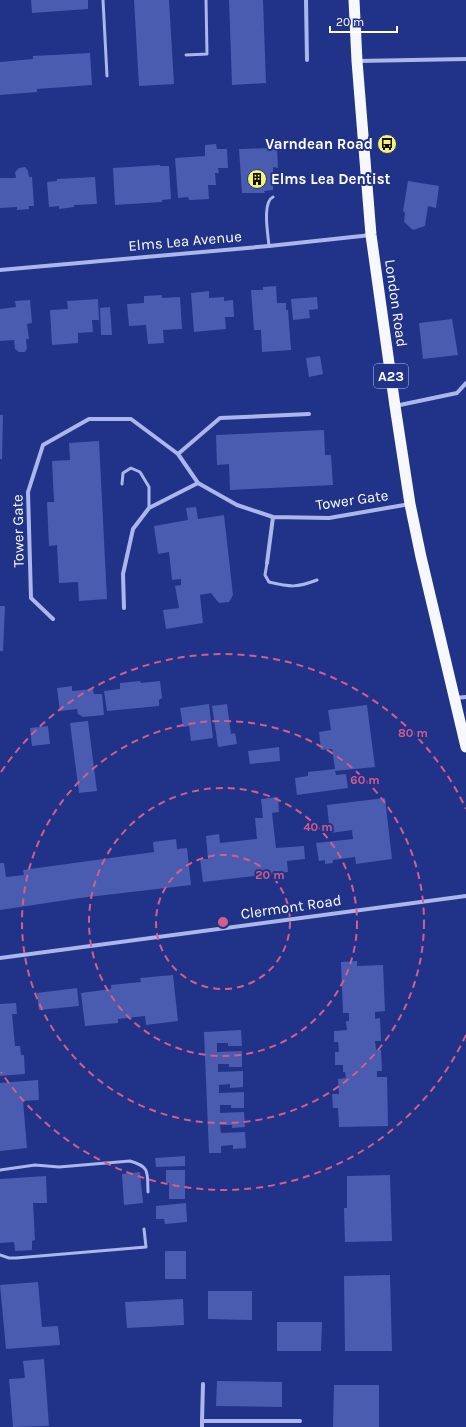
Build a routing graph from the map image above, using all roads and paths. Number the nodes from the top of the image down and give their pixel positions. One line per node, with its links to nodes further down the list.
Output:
1 (103, 0): 9 (lane)
2 (206, 0): 5 (lane)
3 (306, 0): 7 (street)
4 (354, 0): 8 (highway, London Road / A23)
5 (186, 55)
6 (466, 59): 8 (street)
7 (307, 60)
8 (357, 61): 11 (highway, London Road / A23)
9 (107, 76)
10 (273, 197): 12 (lane)
11 (371, 234): 12 (street, Elms Lea Avenue); 15 (highway, London Road / A23)
12 (269, 246): 13 (street, Elms Lea Avenue)
13 (0, 270)
14 (466, 383): 15 (street)
15 (395, 406): 20 (highway, London Road / A23)
16 (309, 414): 17 (street)
17 (178, 454): 18 (street, Tower Gate); 26 (street, Tower Gate)
18 (198, 483): 21 (street); 22 (street, Tower Gate)
19 (122, 484): 21 (lane)
20 (410, 504): 22 (street, Tower Gate); 27 (highway, London Road / A23)
21 (149, 508): 25 (street)
22 (273, 517): 23 (street)
23 (267, 564): 24 (lane)
24 (317, 580)
25 (124, 608)
26 (53, 619)
27 (460, 697): 28 (highway, London Road / A23)
28 (466, 747)
29 (466, 896): 30 (street, Clermont Road)
30 (0, 958)
31 (0, 1170): 32 (lane)
32 (148, 1192)
33 (144, 1229): 34 (lane)
34 (0, 1255)
35 (203, 1384): 36 (street)
36 (202, 1421): 37 (street); 38 (street)
37 (300, 1421)
38 (202, 1427)

